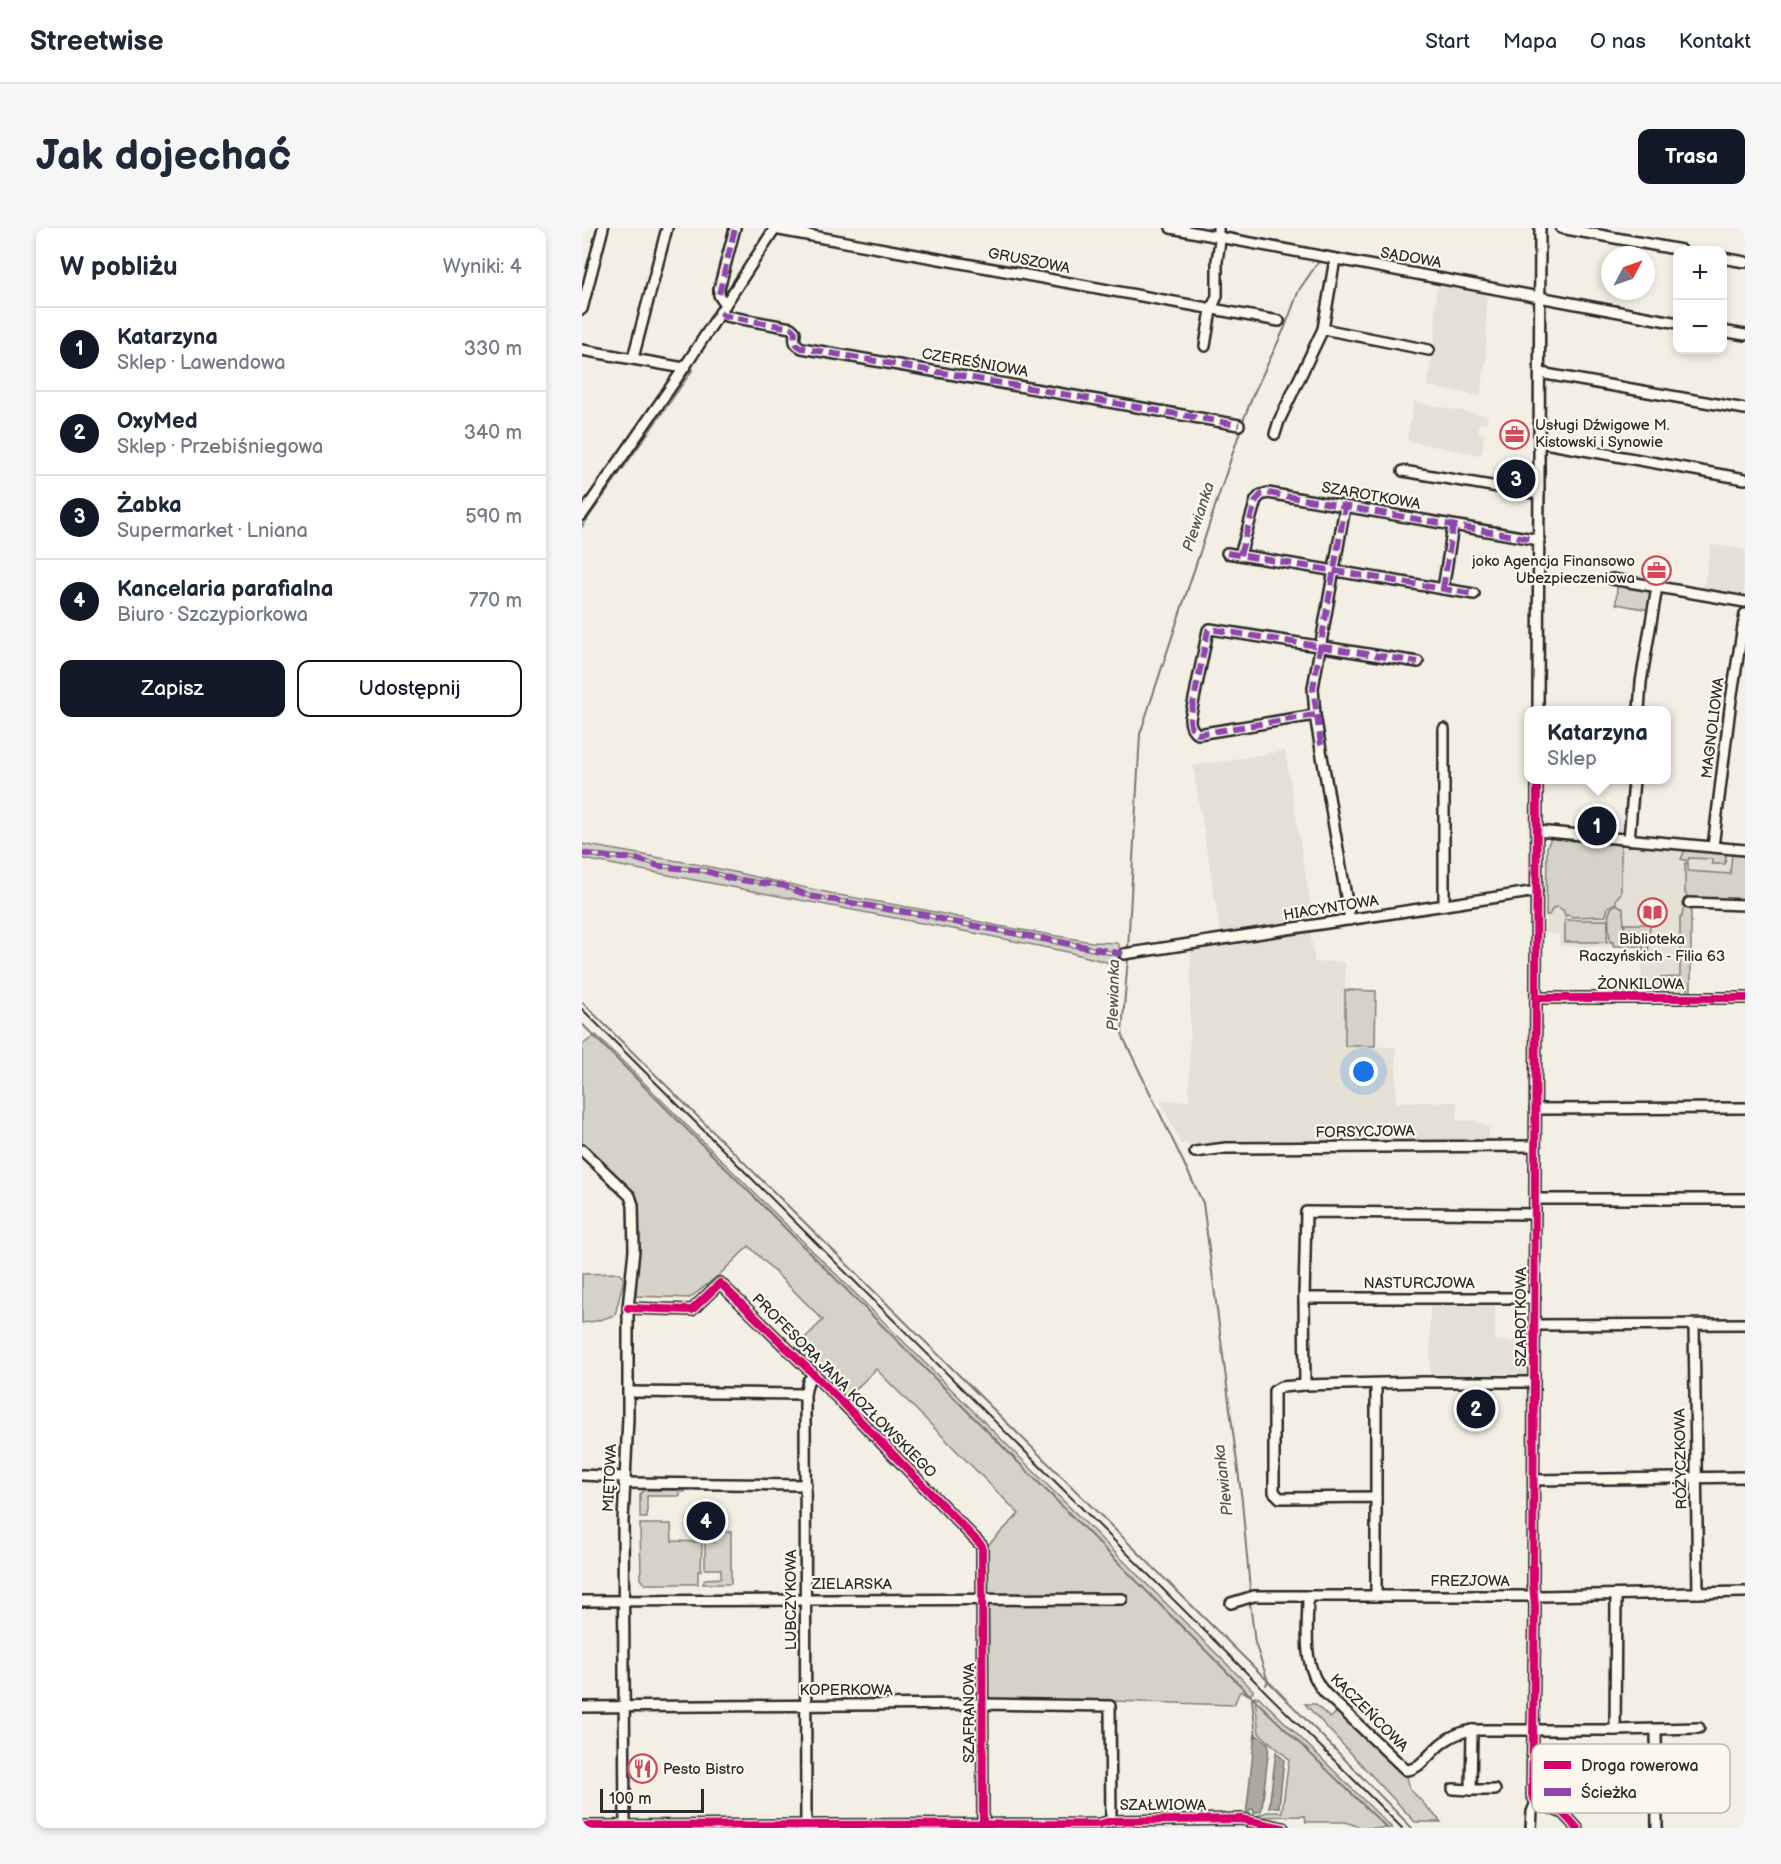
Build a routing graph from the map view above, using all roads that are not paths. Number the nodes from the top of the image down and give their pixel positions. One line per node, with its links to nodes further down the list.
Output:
1 (603, 228): 14 (street)
2 (667, 228): 25 (street)
3 (735, 228): 15 (street)
4 (1171, 228): 8 (street, SADOWA)
5 (1540, 228): 13 (street)
6 (1561, 228): 9 (street)
7 (774, 229): 15 (street); 16 (street, GRUSZOWA)
8 (1219, 232): 10 (street, SADOWA); 16 (street)
9 (1673, 249)
10 (1335, 259): 13 (street, SADOWA); 19 (street)
11 (1727, 259): 12 (street)
12 (1745, 262)
13 (1540, 297): 18 (street, SADOWA); 27 (street)
14 (582, 309)
15 (723, 309): 26 (street); 29 (street, CZEREŚNIOWA)
16 (1211, 310): 17 (street, GRUSZOWA); 22 (street)
17 (1279, 321)
18 (1673, 322)
19 (1323, 329): 24 (street); 30 (street)
20 (1727, 332): 21 (street)
21 (1745, 335)
22 (1205, 346)
23 (582, 350): 25 (street)
24 (1429, 350)
25 (633, 358): 26 (street)
26 (684, 368): 36 (street)
27 (1540, 373): 28 (street); 31 (street)
28 (1745, 409)
29 (1239, 425)
30 (1275, 434)
31 (1539, 442): 33 (street); 34 (street)
32 (1403, 471): 34 (street)
33 (1745, 479)
34 (1539, 494): 38 (street)
35 (1345, 507): 37 (street, SZAROTKOWA); 40 (street, SZAROTKOWA); 41 (street)
36 (582, 515)
37 (1453, 526): 38 (street, SZAROTKOWA); 44 (street)
38 (1539, 540): 50 (street)
39 (1227, 553): 40 (street)
40 (1240, 555): 41 (street)
41 (1333, 571): 44 (street); 48 (street)
42 (1612, 579): 43 (street)
43 (1657, 587): 46 (street); 51 (street)
44 (1443, 589): 45 (street)
45 (1474, 594)
46 (1745, 602)
47 (1745, 614): 58 (street, MAGNOLIOWA)
48 (1319, 646): 49 (street); 52 (street); 52 (street)
49 (1418, 662)
50 (1538, 706)
51 (1639, 706)
52 (1316, 716): 64 (street)
53 (1444, 729): 62 (street)
54 (1537, 784): 56 (street, SZAROTKOWA)
55 (1634, 784): 57 (street)
56 (1537, 831): 57 (street); 60 (street, SZAROTKOWA)
57 (1629, 840): 58 (street)
58 (1713, 847): 59 (street)
59 (1745, 850)
60 (1537, 891): 62 (street, HIACYNTOWA); 66 (street, SZAROTKOWA)
61 (1689, 903): 63 (street)
62 (1444, 905): 64 (street, HIACYNTOWA)
63 (1745, 905)
64 (1350, 920): 65 (street, HIACYNTOWA)
65 (1127, 954)
66 (1536, 998): 67 (street, ŻONKILOWA); 68 (street, SZAROTKOWA)
67 (1745, 998)
68 (1535, 1108): 69 (street); 70 (street, SZAROTKOWA)
69 (1745, 1108)
70 (1535, 1146): 72 (street, FORSYCJOWA); 73 (street, SZAROTKOWA)
71 (582, 1150): 78 (street, MIĘTOWA)
72 (1195, 1152)
73 (1535, 1199): 74 (street); 75 (street, SZAROTKOWA)
74 (1745, 1199)
75 (1535, 1214): 76 (street); 77 (street, SZAROTKOWA)
76 (1304, 1298): 77 (street, NASTURCJOWA); 85 (street)
77 (1535, 1298): 80 (street, SZAROTKOWA)
78 (628, 1308): 82 (street, PROFESORA JANA KOZŁOWSKIEGO); 86 (street, MIĘTOWA)
79 (1745, 1324): 81 (street)
80 (1534, 1325): 81 (street); 83 (street, SZAROTKOWA)
81 (1694, 1325): 90 (street, RÓŻYCZKOWA)
82 (814, 1375): 87 (street, LUBCZYKOWA); 101 (street, PROFESORA JANA KOZŁOWSKIEGO)
83 (1534, 1382): 84 (street); 92 (street, SZAROTKOWA)
84 (1376, 1384): 85 (street); 94 (street)
85 (1305, 1385): 94 (street)
86 (628, 1392): 87 (street); 91 (street, MIĘTOWA)
87 (805, 1394): 93 (street, LUBCZYKOWA)
88 (582, 1475): 91 (street)
89 (1745, 1477): 90 (street)
90 (1696, 1478): 92 (street); 96 (street, RÓŻYCZKOWA)
91 (624, 1480): 93 (street); 105 (street, MIĘTOWA)
92 (1534, 1480): 100 (street, SZAROTKOWA)
93 (806, 1485): 103 (street, LUBCZYKOWA)
94 (1376, 1497): 99 (street)
95 (1745, 1592): 96 (street, FREZJOWA)
96 (1698, 1593): 97 (street, FREZJOWA)
97 (1616, 1595): 100 (street, FREZJOWA); 114 (street)
98 (1308, 1596): 99 (street, FREZJOWA); 106 (street, FREZJOWA); 112 (street, KACZEŃCOWA)
99 (1376, 1596): 100 (street, FREZJOWA)
100 (1534, 1596): 113 (street, SZAROTKOWA)
101 (982, 1599): 102 (street, ZIELARSKA); 103 (street, ZIELARSKA); 107 (street, SZAFRANOWA)
102 (1122, 1599)
103 (806, 1600): 105 (street, ZIELARSKA); 109 (street, LUBCZYKOWA)
104 (582, 1601): 105 (street, ZIELARSKA)
105 (623, 1601): 108 (street, MIĘTOWA)
106 (1232, 1603)
107 (983, 1704): 109 (street, KOPERKOWA); 126 (street, KOPERKOWA); 128 (street, SZAFRANOWA)
108 (624, 1706): 109 (street, KOPERKOWA); 110 (street, KOPERKOWA); 129 (street, MIĘTOWA)
109 (806, 1706): 130 (street, LUBCZYKOWA)
110 (582, 1707)
111 (1698, 1728): 115 (street, KACZEŃCOWA)
112 (1472, 1730): 113 (street, KACZEŃCOWA); 120 (street)
113 (1532, 1730): 114 (street, KACZEŃCOWA); 117 (street, SZAROTKOWA)
114 (1615, 1730): 115 (street, KACZEŃCOWA)
115 (1656, 1730): 118 (street)
116 (1532, 1744): 122 (street, SZAROTKOWA)
117 (1532, 1744)
118 (1656, 1744)
119 (1453, 1789): 120 (street)
120 (1471, 1790): 121 (street)
121 (1495, 1790)
122 (1532, 1794)
123 (1532, 1812): 132 (street, SZAROTKOWA)
124 (1563, 1813): 133 (street)
125 (1657, 1813): 134 (street)
126 (1111, 1821): 128 (street, SZAŁWIOWA); 131 (street, SZAŁWIOWA)
127 (582, 1826): 129 (street, SZAŁWIOWA)
128 (983, 1826): 130 (street, SZAŁWIOWA)
129 (625, 1827): 130 (street, SZAŁWIOWA)
130 (806, 1827)
131 (1282, 1828)
132 (1531, 1828)
133 (1577, 1828)
134 (1657, 1828)

